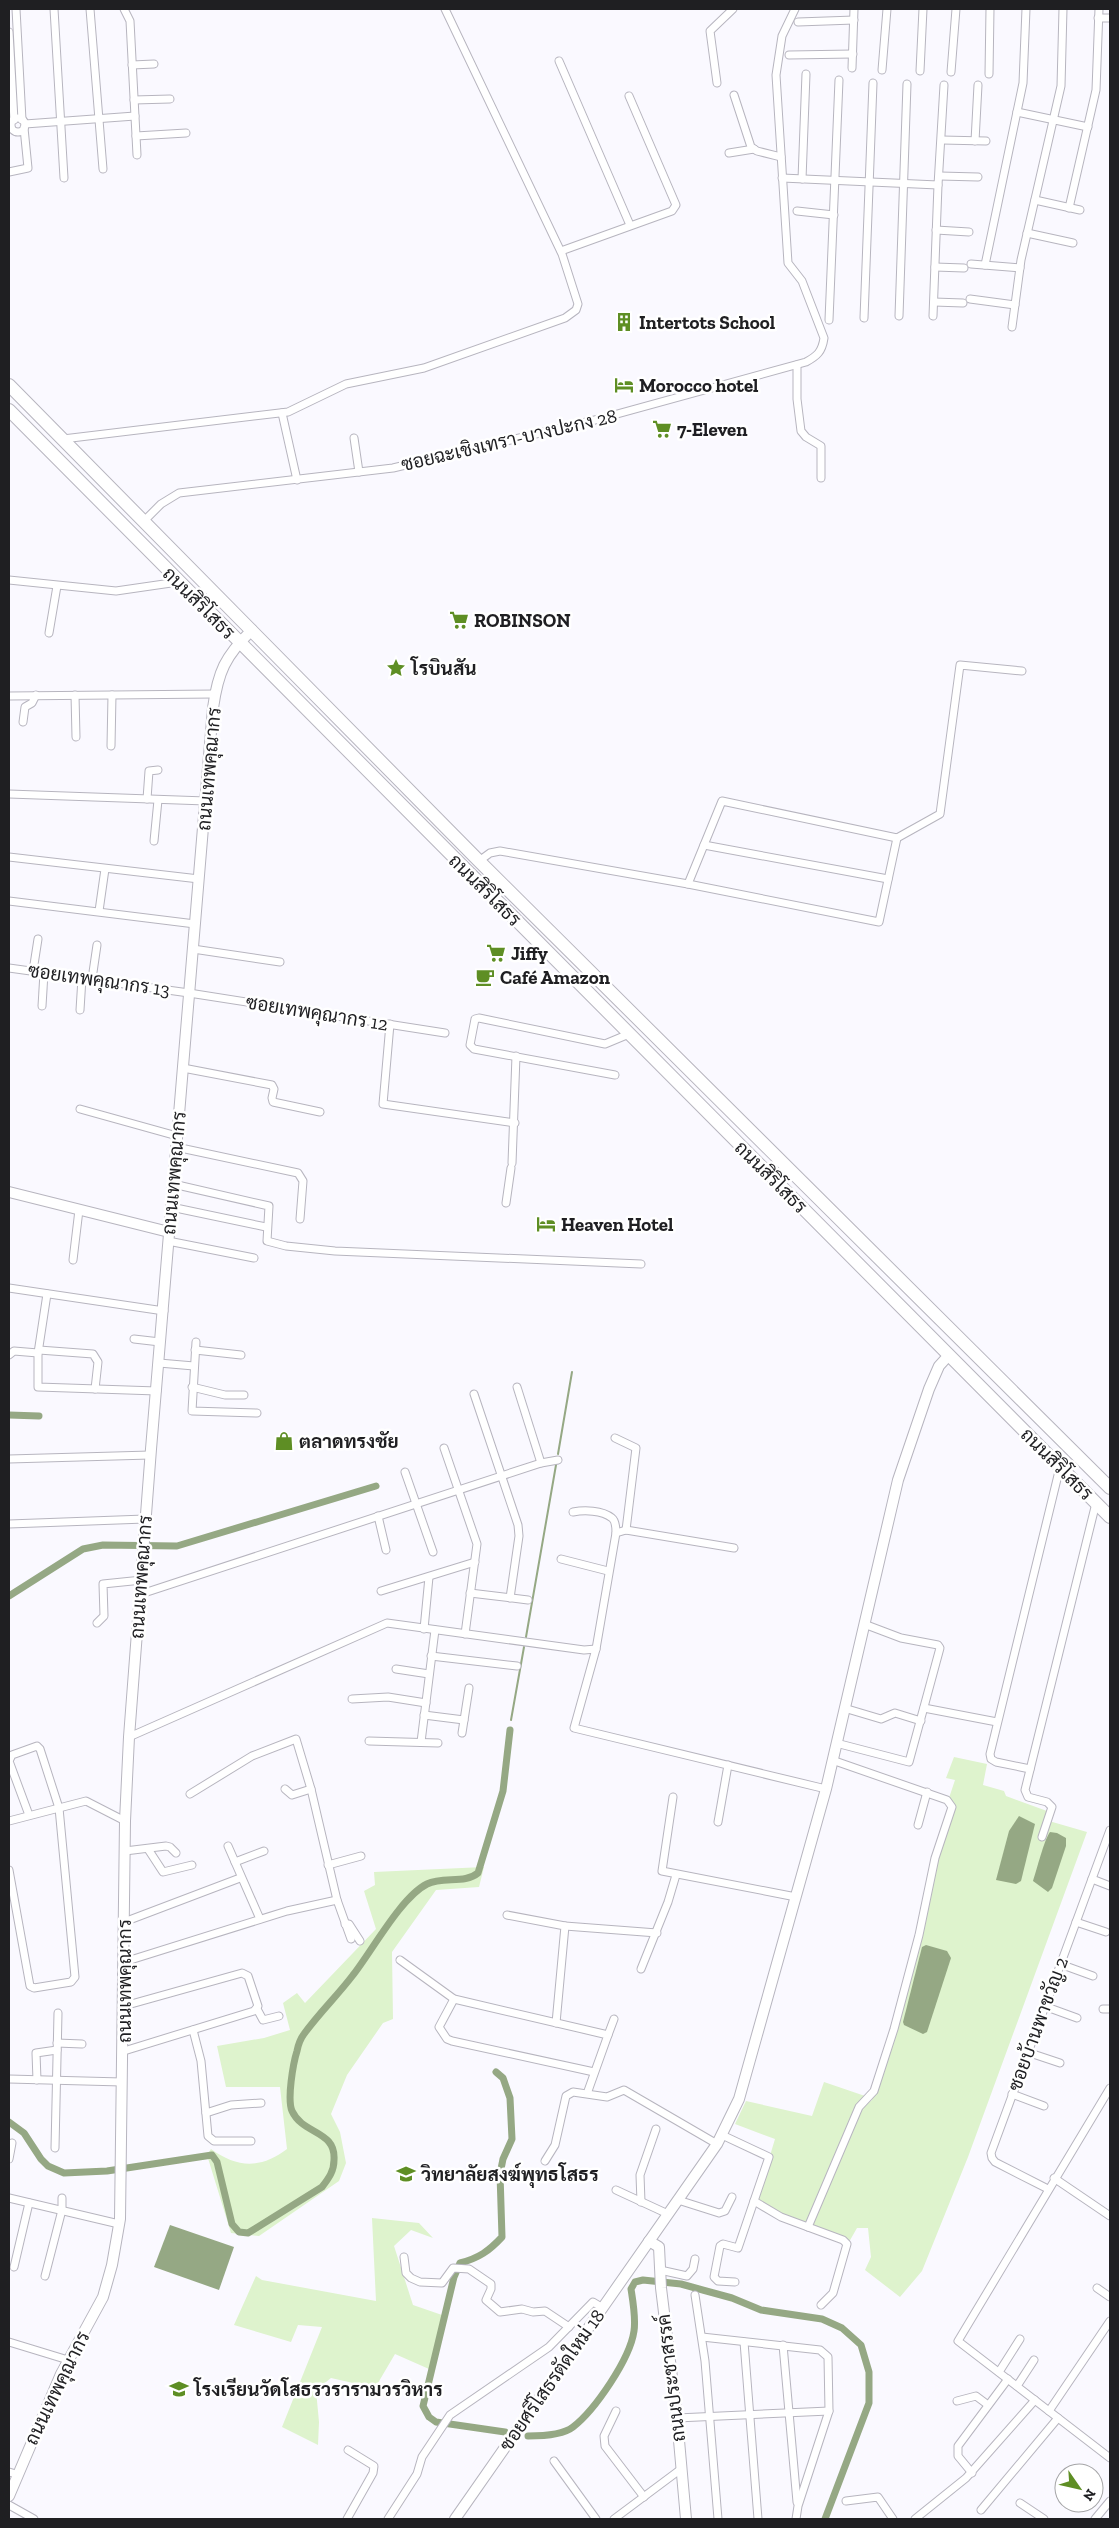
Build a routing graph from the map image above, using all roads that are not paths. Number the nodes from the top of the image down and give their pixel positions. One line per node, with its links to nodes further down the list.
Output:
1 (16, 9): 36 (street)
2 (54, 9): 49 (street)
3 (90, 9): 46 (street)
4 (124, 9): 25 (street)
5 (445, 9): 83 (street)
6 (734, 9): 33 (street)
7 (795, 9): 61 (street, ซอยฉะเชิงเทรา-บางปะกง 28)
8 (854, 9): 18 (street)
9 (887, 9): 27 (street)
10 (923, 9): 28 (street)
11 (956, 9): 29 (street)
12 (990, 9): 31 (street)
13 (1026, 9): 44 (street)
14 (1063, 9): 48 (street)
15 (1099, 9): 16 (street)
16 (1098, 18): 17 (street); 51 (street)
17 (1110, 18)
18 (854, 20): 19 (street); 21 (street)
19 (798, 22)
20 (9, 32): 39 (street)
21 (852, 54): 22 (street); 26 (street)
22 (789, 55)
23 (559, 61): 78 (street)
24 (154, 64): 25 (street)
25 (132, 65): 43 (street)
26 (852, 68)
27 (882, 70)
28 (920, 71)
29 (951, 72)
30 (806, 74): 68 (street)
31 (989, 74)
32 (839, 80): 69 (street)
33 (717, 83)
34 (873, 83): 70 (street)
35 (907, 84): 71 (street)
36 (21, 85): 39 (street); 50 (street)
37 (944, 85): 55 (street)
38 (978, 85): 56 (street)
39 (11, 86): 47 (street)
40 (734, 95): 58 (street)
41 (629, 96): 78 (street)
42 (170, 99): 43 (street)
43 (134, 100): 45 (street)
44 (1016, 112): 48 (street); 84 (street)
45 (135, 116): 46 (street); 54 (street)
46 (100, 118): 49 (street); 62 (street)
47 (14, 120): 50 (street); 52 (street)
48 (1053, 120): 51 (street); 73 (street)
49 (61, 122): 50 (street); 66 (street)
50 (24, 124): 52 (street); 63 (street)
51 (1088, 127): 74 (street)
52 (11, 130)
53 (186, 133): 54 (street)
54 (136, 136): 60 (street)
55 (942, 140): 56 (street); 64 (street)
56 (975, 141): 57 (street)
57 (986, 142)
58 (754, 149): 59 (street); 61 (street)
59 (729, 152)
60 (137, 155)
61 (781, 157): 67 (street, ซอยฉะเชิงเทรา-บางปะกง 28)
62 (103, 169)
63 (9, 172)
64 (940, 176): 65 (street); 72 (street)
65 (978, 177)
66 (64, 178)
67 (782, 178): 68 (street); 96 (street, ซอยฉะเชิงเทรา-บางปะกง 28)
68 (802, 179): 69 (street)
69 (835, 181): 70 (street); 77 (street)
70 (868, 182): 71 (street); 93 (street)
71 (903, 184): 72 (street); 91 (street)
72 (938, 185): 79 (street)
73 (1035, 200): 74 (street); 81 (street)
74 (1069, 208): 75 (street)
75 (1080, 210)
76 (797, 211): 77 (street)
77 (834, 215): 94 (street)
78 (630, 224): 83 (street)
79 (936, 230): 80 (street); 85 (street)
80 (969, 232)
81 (1027, 233): 82 (street); 86 (street)
82 (1073, 243)
83 (561, 251): 99 (street)
84 (985, 265): 85 (street); 86 (street)
85 (934, 267): 88 (street)
86 (1020, 268): 90 (street)
87 (970, 299): 90 (street)
88 (934, 302): 89 (street); 92 (street)
89 (963, 303)
90 (1015, 305): 95 (street)
91 (899, 316)
92 (933, 316)
93 (864, 318)
94 (829, 320)
95 (1012, 328)
96 (796, 365): 102 (street, ซอยฉะเชิงเทรา-บางปะกง 28); 103 (street)
97 (10, 387): 101 (highway, ถนนสิริโสธร)
98 (9, 410): 107 (highway, ถนนสิริโสธร)
99 (282, 413): 101 (street); 104 (street)
100 (354, 438): 102 (street)
101 (63, 439): 105 (highway, ถนนสิริโสธร)
102 (359, 472): 104 (street, ซอยฉะเชิงเทรา-บางปะกง 28)
103 (821, 478)
104 (297, 480): 105 (street, ซอยฉะเชิงเทรา-บางปะกง 28)
105 (144, 521): 109 (highway, ถนนสิริโสธร)
106 (9, 580): 108 (street)
107 (178, 582): 108 (street); 111 (highway, ถนนสิริโสธร)
108 (57, 586): 110 (street)
109 (252, 630): 111 (main road, ถนนเทพคุณากร); 130 (highway, ถนนสิริโสธร)
110 (50, 633)
111 (239, 643): 113 (main road, ถนนเทพคุณากร); 152 (highway, ถนนสิริโสธร)
112 (1022, 671): 126 (street)
113 (215, 694): 116 (street); 125 (main road, ถนนเทพคุณากร)
114 (36, 695): 115 (street); 117 (street); 118 (street)
115 (75, 695): 116 (street); 119 (street)
116 (112, 695): 120 (street)
117 (9, 696)
118 (23, 722)
119 (76, 737)
120 (111, 746)
121 (158, 770): 123 (street)
122 (9, 794): 123 (street)
123 (147, 799): 124 (street)
124 (158, 800): 125 (street); 127 (street)
125 (206, 801): 132 (main road, ถนนเทพคุณากร)
126 (897, 838): 128 (street); 133 (street)
127 (154, 841)
128 (704, 845): 133 (street); 134 (street)
129 (9, 857): 131 (street)
130 (480, 861): 134 (street); 168 (highway, ถนนสิริโสธร)
131 (105, 868): 132 (street); 136 (street)
132 (199, 879): 137 (main road, ถนนเทพคุณากร)
133 (888, 879): 134 (street)
134 (688, 884)
135 (9, 901): 136 (street)
136 (98, 911): 137 (street)
137 (195, 924): 140 (main road, ถนนเทพคุณากร)
138 (38, 939): 143 (street)
139 (97, 945): 146 (street)
140 (193, 949): 141 (street); 147 (main road, ถนนเทพคุณากร)
141 (280, 962)
142 (9, 968): 143 (street, ซอยเทพคุณากร 13)
143 (33, 971): 144 (street, ซอยเทพคุณากร 13)
144 (44, 972): 145 (street, ซอยเทพคุณากร 13); 148 (street)
145 (82, 978): 146 (street, ซอยเทพคุณากร 13); 149 (street)
146 (92, 979): 147 (street, ซอยเทพคุณากร 13)
147 (189, 993): 150 (street, ซอยเทพคุณากร 12); 154 (main road, ถนนเทพคุณากร)
148 (42, 1006)
149 (80, 1010)
150 (390, 1024): 151 (street, ซอยเทพคุณากร 12); 158 (street)
151 (445, 1033)
152 (629, 1034): 153 (street); 170 (highway, ถนนสิริโสธร)
153 (516, 1056): 155 (street); 158 (street)
154 (183, 1068): 157 (street); 159 (main road, ถนนเทพคุณากร)
155 (615, 1075)
156 (80, 1109): 159 (street)
157 (320, 1112)
158 (515, 1123): 163 (street)
159 (177, 1136): 160 (main road, ถนนเทพคุณากร)
160 (176, 1148): 161 (main road, ถนนเทพคุณากร); 166 (street)
161 (173, 1184): 164 (main road, ถนนเทพคุณากร); 167 (street)
162 (9, 1192): 165 (main road)
163 (506, 1203)
164 (171, 1207): 167 (street); 169 (main road, ถนนเทพคุณากร)
165 (79, 1210): 169 (main road); 172 (street)
166 (300, 1219)
167 (266, 1227): 173 (street)
168 (851, 1228): 170 (highway); 201 (highway, ถนนสิริโสธร)
169 (169, 1237): 171 (street); 176 (main road, ถนนเทพคุณากร)
170 (837, 1243): 182 (highway, ถนนสิริโสธร)
171 (254, 1258)
172 (73, 1260)
173 (641, 1264)
174 (9, 1288): 175 (street)
175 (47, 1294): 176 (street); 179 (street)
176 (164, 1311): 178 (main road, ถนนเทพคุณากร)
177 (134, 1339): 178 (street)
178 (160, 1342): 183 (main road, ถนนเทพคุณากร)
179 (38, 1352): 180 (street); 187 (street); 187 (street)
180 (9, 1355)
181 (241, 1355): 184 (street)
182 (949, 1355): 198 (highway, ถนนสิริโสธร); 226 (main road, ซอยศรีโสธรตัดใหม่ 18)
183 (159, 1362): 184 (street); 188 (main road, ถนนเทพคุณากร)
184 (194, 1366): 185 (street)
185 (192, 1387): 190 (street); 191 (street)
186 (517, 1387): 197 (street)
187 (95, 1388): 188 (street)
188 (157, 1391): 194 (main road, ถนนเทพคุณากร)
189 (474, 1394): 200 (street)
190 (244, 1395)
191 (257, 1412)
192 (615, 1438): 210 (street)
193 (444, 1448): 202 (street)
194 (150, 1455): 195 (street); 208 (main road, ถนนเทพคุณากร)
195 (9, 1459)
196 (558, 1460): 197 (street)
197 (541, 1463): 200 (street)
198 (1060, 1467): 203 (highway, ถนนสิริโสธร); 243 (street)
199 (406, 1472): 204 (street)
200 (500, 1476): 202 (street); 223 (street)
201 (1110, 1488)
202 (458, 1490): 204 (street); 216 (street)
203 (1096, 1503): 207 (highway, ถนนสิริโสธร); 252 (street)
204 (416, 1504): 206 (street); 214 (street)
205 (572, 1512): 211 (street)
206 (378, 1516): 213 (street); 222 (street)
207 (1110, 1517)
208 (146, 1519): 209 (street); 219 (main road, ถนนเทพคุณากร)
209 (9, 1524)
210 (626, 1530): 211 (street); 212 (street)
211 (616, 1533): 217 (street)
212 (734, 1548)
213 (386, 1550)
214 (433, 1552)
215 (560, 1560): 217 (street)
216 (475, 1562): 218 (street); 221 (street)
217 (608, 1571): 230 (street)
218 (429, 1577): 220 (street); 227 (street)
219 (142, 1580): 222 (main road, ถนนเทพคุณากร); 225 (street)
220 (381, 1591)
221 (470, 1593): 223 (street); 229 (street)
222 (140, 1594): 245 (main road, ถนนเทพคุณากร)
223 (510, 1598): 224 (street)
224 (528, 1600)
225 (97, 1624)
226 (864, 1624): 238 (main road, ซอยศรีโสธรตัดใหม่ 18); 239 (street)
227 (424, 1629): 228 (street); 245 (street)
228 (434, 1630): 229 (street); 231 (street)
229 (465, 1634): 230 (street)
230 (596, 1649): 251 (street)
231 (431, 1656): 232 (street); 234 (street)
232 (517, 1666)
233 (396, 1669): 234 (street)
234 (429, 1674): 237 (street)
235 (469, 1688): 241 (street)
236 (352, 1700): 237 (street)
237 (426, 1703): 240 (street)
238 (844, 1708): 242 (street); 249 (main road, ซอยศรีโสธรตัดใหม่ 18)
239 (924, 1708): 242 (street); 243 (street)
240 (424, 1715): 241 (street); 247 (street)
241 (464, 1720): 244 (street)
242 (921, 1721): 249 (street)
243 (997, 1722): 252 (street)
244 (462, 1733)
245 (129, 1737): 261 (main road, ถนนเทพคุณากร)
246 (369, 1741): 247 (street)
247 (421, 1742): 248 (street)
248 (438, 1743)
249 (836, 1743): 250 (main road, ซอยศรีโสธรตัดใหม่ 18)
250 (832, 1760): 255 (main road, ซอยศรีโสธรตัดใหม่ 18); 256 (street)
251 (728, 1765): 255 (street); 263 (street)
252 (1030, 1769): 266 (street)
253 (285, 1789): 254 (street)
254 (311, 1789): 257 (street); 274 (street)
255 (826, 1789): 281 (main road, ซอยศรีโสธรตัดใหม่ 18)
256 (927, 1792): 264 (street); 347 (street)
257 (190, 1794)
258 (673, 1797): 277 (street)
259 (60, 1808): 260 (street); 260 (street); 261 (street); 276 (street)
260 (29, 1815): 262 (street)
261 (125, 1820): 269 (main road, ถนนเทพคุณากร)
262 (9, 1821)
263 (718, 1822)
264 (918, 1825)
265 (1110, 1834): 279 (street, ซอยบ้านพาขวัญ 2)
266 (1042, 1836)
267 (228, 1846): 273 (street)
268 (148, 1849): 269 (street); 271 (street); 275 (street)
269 (125, 1851): 285 (main road, ถนนเทพคุณากร)
270 (264, 1851): 273 (street)
271 (176, 1852)
272 (361, 1856): 274 (street)
273 (235, 1862): 278 (street)
274 (328, 1864): 282 (street)
275 (192, 1865)
276 (9, 1870)
277 (676, 1875): 281 (street); 290 (street)
278 (240, 1878): 284 (street); 285 (street)
279 (1092, 1879): 280 (street); 286 (street, ซอยบ้านพาขวัญ 2)
280 (1110, 1886)
281 (796, 1897): 326 (main road, ซอยศรีโสธรตัดใหม่ 18)
282 (337, 1900): 284 (street); 287 (street)
283 (507, 1916): 288 (street)
284 (260, 1919): 294 (street)
285 (124, 1922): 294 (main road, ถนนเทพคุณากร)
286 (1076, 1922): 289 (street); 295 (street, ซอยบ้านพาขวัญ 2)
287 (345, 1924): 291 (street); 292 (street)
288 (566, 1926): 290 (street); 306 (street)
289 (1106, 1932)
290 (656, 1934): 296 (street)
291 (350, 1939)
292 (360, 1941)
293 (400, 1960): 298 (street)
294 (124, 1962): 299 (main road, ถนนเทพคุณากร)
295 (1060, 1964): 297 (street); 300 (street, ซอยบ้านพาขวัญ 2)
296 (641, 1969)
297 (1093, 1976)
298 (454, 1999): 306 (street); 314 (street)
299 (124, 2006): 301 (street); 311 (main road, ถนนเทพคุณากร)
300 (1044, 2006): 304 (street); 312 (street, ซอยบ้านพาขวัญ 2)
301 (257, 2009): 303 (street); 307 (street)
302 (58, 2013): 310 (street)
303 (280, 2016)
304 (1077, 2018)
305 (614, 2019): 308 (street)
306 (556, 2022): 308 (street)
307 (193, 2030): 311 (street); 324 (street)
308 (608, 2035): 314 (street)
309 (82, 2044): 310 (street)
310 (57, 2046): 316 (street); 317 (street)
311 (124, 2051): 318 (main road, ถนนเทพคุณากร)
312 (1028, 2052): 313 (street); 321 (street, ซอยบ้านพาขวัญ 2)
313 (1060, 2063)
314 (594, 2072): 320 (street)
315 (9, 2079): 317 (street)
316 (57, 2079): 317 (street); 318 (street); 330 (street)
317 (37, 2080)
318 (122, 2082): 346 (main road, ถนนเทพคุณากร)
319 (1110, 2088): 333 (street)
320 (588, 2091)
321 (1012, 2094): 323 (street); 334 (street, ซอยบ้านพาขวัญ 2)
322 (261, 2103): 324 (street)
323 (1044, 2106)
324 (206, 2113): 327 (street)
325 (656, 2129): 341 (street)
326 (722, 2135): 329 (main road, ซอยศรีโสธรตัดใหม่ 18); 340 (street)
327 (252, 2141)
328 (12, 2143): 331 (street)
329 (717, 2144): 332 (street); 339 (main road, ซอยศรีโสธรตัดใหม่ 18)
330 (55, 2148)
331 (9, 2160)
332 (545, 2161)
333 (1054, 2178): 334 (street); 345 (street)
334 (1048, 2189): 369 (street)
335 (616, 2190): 341 (street)
336 (732, 2197): 339 (street)
337 (9, 2198): 342 (street)
338 (62, 2198): 343 (street)
339 (678, 2200): 344 (main road, ซอยศรีโสธรตัดใหม่ 18)
340 (754, 2201): 347 (street); 354 (street)
341 (641, 2202): 344 (street)
342 (29, 2203): 343 (street); 351 (street)
343 (62, 2210): 346 (street); 353 (street)
344 (668, 2214): 348 (main road, ซอยศรีโสธรตัดใหม่ 18)
345 (1110, 2216)
346 (119, 2224): 367 (main road, ถนนเทพคุณากร)
347 (808, 2227): 358 (street)
348 (649, 2241): 352 (main road, ถนนประชาสรรค์); 359 (main road, ซอยศรีโสธรตัดใหม่ 18)
349 (404, 2257): 361 (street)
350 (695, 2259): 352 (street)
351 (14, 2267)
352 (660, 2272): 381 (main road, ถนนประชาสรรค์)
353 (45, 2276)
354 (735, 2282)
355 (1097, 2288): 357 (street)
356 (695, 2295): 362 (street)
357 (1110, 2297)
358 (821, 2305)
359 (603, 2308): 361 (street); 400 (main road, ซอยศรีโสธรตัดใหม่ 18)
360 (1110, 2321): 377 (street)
361 (569, 2327): 399 (street)
362 (702, 2337): 365 (street); 380 (street)
363 (1020, 2339): 369 (street)
364 (9, 2342): 367 (street)
365 (744, 2342): 366 (street); 379 (street)
366 (784, 2345): 376 (street); 378 (street)
367 (68, 2360): 387 (main road, ถนนเทพคุณากร)
368 (1034, 2360): 371 (street)
369 (999, 2372): 370 (street)
370 (1008, 2379): 371 (street); 374 (street)
371 (1016, 2386): 372 (street)
372 (1035, 2400): 377 (street); 388 (street)
373 (957, 2401): 374 (street)
374 (988, 2406): 388 (street)
375 (616, 2411): 390 (street)
376 (829, 2411): 378 (street); 395 (street)
377 (1049, 2411): 382 (street)
378 (789, 2413): 379 (street); 395 (street)
379 (749, 2415): 380 (street); 405 (street)
380 (709, 2417): 381 (street); 404 (street)
381 (677, 2418): 386 (main road, ถนนประชาสรรค์)
382 (1058, 2418): 384 (street); 396 (street)
383 (348, 2450): 398 (street)
384 (1110, 2458)
385 (554, 2461): 401 (street)
386 (682, 2469): 390 (street); 403 (main road, ถนนประชาสรรค์)
387 (13, 2473): 389 (main road, ถนนเทพคุณากร)
388 (972, 2473): 408 (street)
389 (9, 2496)
390 (644, 2497): 402 (street)
391 (846, 2501): 407 (street)
392 (1110, 2501): 410 (street)
393 (9, 2504): 397 (street)
394 (1020, 2504): 409 (street)
395 (798, 2506): 406 (street)
396 (981, 2510)
397 (34, 2519)
398 (347, 2519)
399 (388, 2519)
400 (455, 2519)
401 (596, 2519)
402 (614, 2519)
403 (686, 2519)
404 (718, 2519)
405 (758, 2519)
406 (796, 2519)
407 (893, 2519)
408 (915, 2519)
409 (1044, 2519)
410 (1095, 2519)

